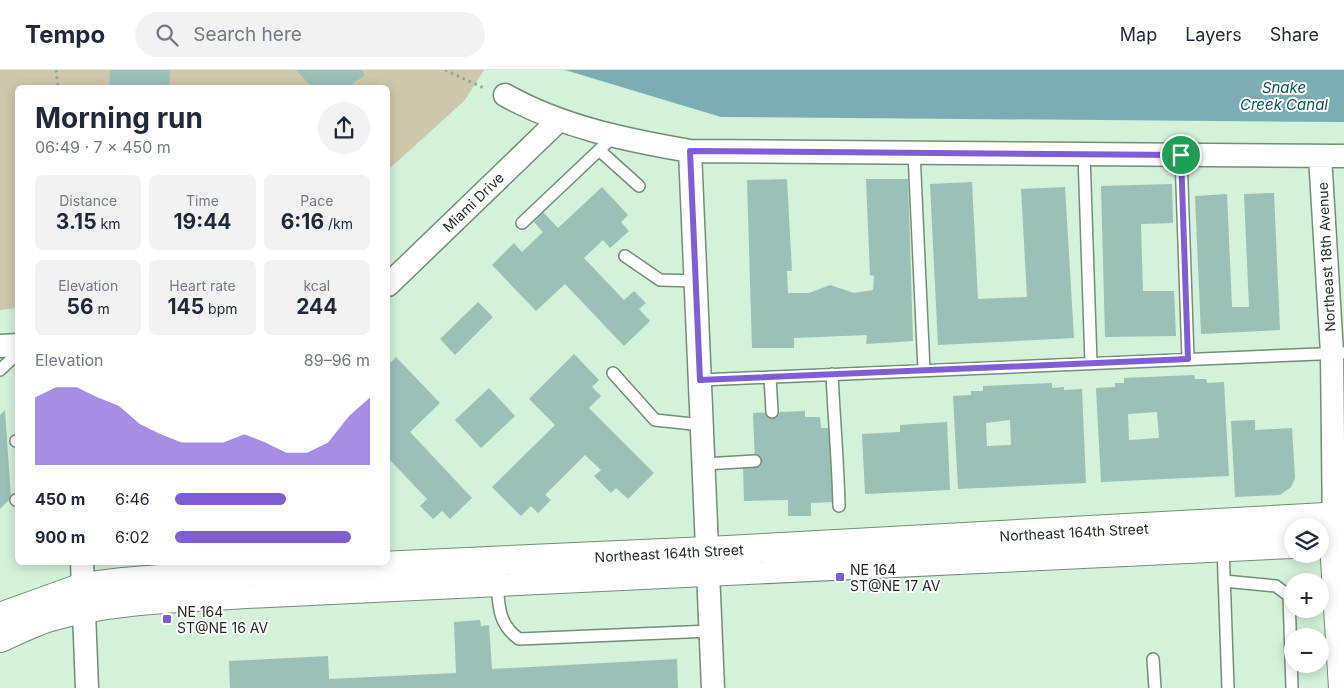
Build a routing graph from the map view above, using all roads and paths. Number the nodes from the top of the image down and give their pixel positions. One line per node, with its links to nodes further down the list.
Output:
1 (56, 70): 3 (path)
2 (445, 70): 4 (path)
3 (58, 85)
4 (505, 96): 5 (street)
5 (559, 120): 6 (street); 17 (street, Miami Drive)
6 (606, 143): 7 (street); 13 (lane); 14 (lane)
7 (690, 151): 8 (street); 16 (street)
8 (914, 152): 9 (street); 25 (lane)
9 (1084, 154): 10 (street); 23 (lane)
10 (1181, 155): 11 (street); 22 (lane)
11 (1320, 156): 12 (street); 20 (street, Northeast 18th Avenue)
12 (1344, 156)
13 (639, 186)
14 (522, 223)
15 (625, 256): 16 (lane)
16 (696, 281): 29 (street)
17 (390, 283)
18 (15, 345): 19 (street)
19 (0, 346)
20 (1338, 353): 22 (lane); 32 (street, Northeast 18th Avenue)
21 (15, 356): 24 (lane)
22 (1188, 359): 23 (lane)
23 (1091, 364): 25 (lane)
24 (0, 370)
25 (924, 370): 27 (lane)
26 (613, 374): 31 (lane)
27 (832, 374): 28 (lane); 35 (lane)
28 (770, 377): 29 (lane); 30 (lane)
29 (700, 380): 31 (street)
30 (772, 412)
31 (702, 425): 34 (street)
32 (1338, 460): 36 (street, Northeast 18th Avenue)
33 (755, 462): 34 (lane)
34 (704, 464): 40 (street)
35 (839, 506)
36 (1339, 516): 37 (street, Northeast 18th Avenue); 40 (street, Northeast 164th Street)
37 (1333, 543): 48 (street, Northeast 18th Avenue)
38 (1284, 544): 39 (street, Northeast 164th Street)
39 (1223, 546): 40 (street, Northeast 164th Street); 43 (lane)
40 (708, 562): 41 (street, Northeast 164th Street); 42 (street, Northeast 164th Street); 46 (street)
41 (247, 576): 42 (street, Northeast 164th Street); 44 (street, Northeast 164th Street)
42 (498, 582): 46 (lane)
43 (1224, 582): 53 (lane); 54 (lane)
44 (83, 586): 45 (street, Northeast 164th Street); 47 (street, Northeast 164th Street); 50 (street)
45 (0, 617)
46 (711, 631): 51 (street)
47 (0, 638)
48 (1342, 648): 55 (street, Northeast 18th Avenue)
49 (1153, 659): 52 (lane)
50 (87, 688)
51 (713, 688)
52 (1154, 688)
53 (1228, 688)
54 (1292, 688)
55 (1343, 688)

